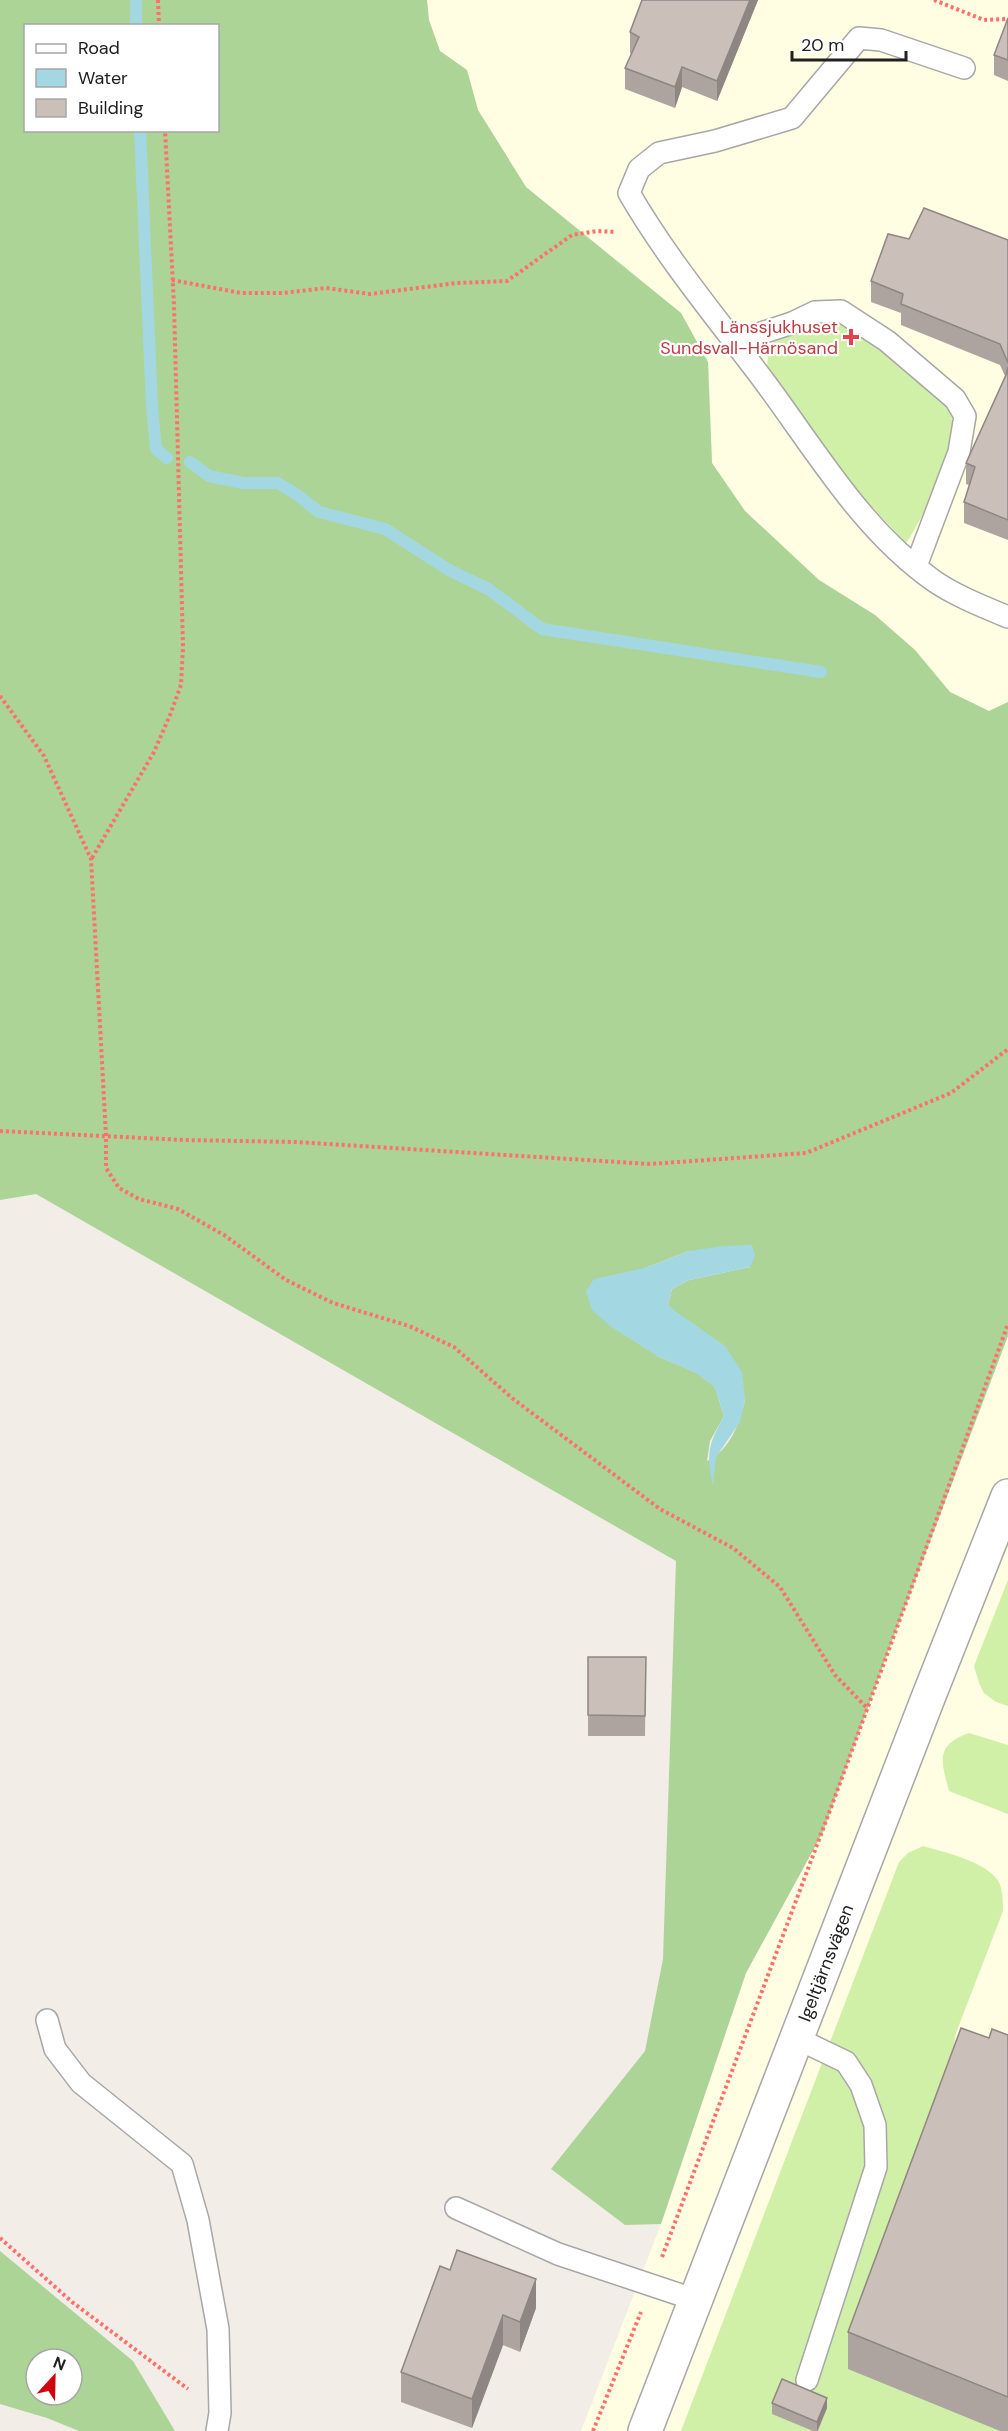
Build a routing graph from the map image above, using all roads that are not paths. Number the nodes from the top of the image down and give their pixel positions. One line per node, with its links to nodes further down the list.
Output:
1 (964, 68): 2 (lane)
2 (734, 342): 3 (lane); 3 (lane)
3 (916, 566): 4 (lane)
4 (1008, 617)
5 (1008, 1496): 7 (street, Igeltjärnsvägen)
6 (46, 2020): 11 (lane)
7 (796, 2038): 9 (street, Igeltjärnsvägen); 10 (lane)
8 (456, 2208): 9 (lane)
9 (696, 2300): 12 (street, Igeltjärnsvägen)
10 (807, 2380)
11 (218, 2422)
12 (645, 2431)

